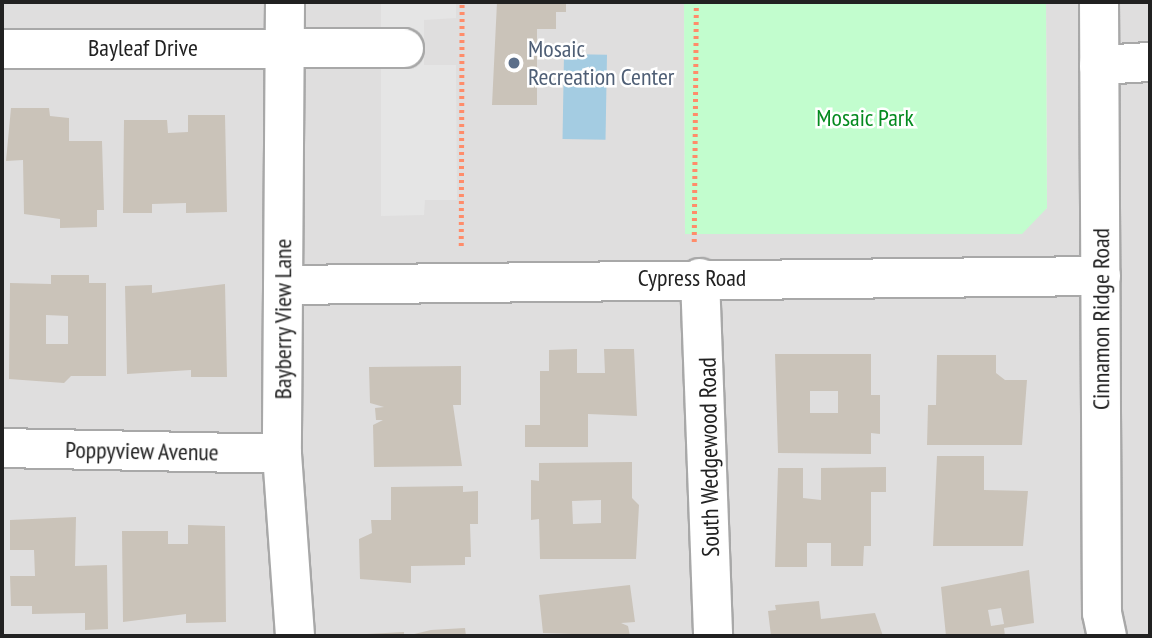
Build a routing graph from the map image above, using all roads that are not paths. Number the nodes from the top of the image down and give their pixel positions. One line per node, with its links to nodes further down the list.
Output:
1 (285, 2): 3 (street, Bayberry View Lane)
2 (1099, 2): 7 (street, Cinnamon Ridge Road)
3 (285, 48): 4 (street, Bayleaf Drive); 5 (street, Bayleaf Drive); 10 (street, Bayberry View Lane)
4 (404, 48)
5 (2, 49)
6 (1150, 62): 7 (street)
7 (1100, 65): 8 (street, Cinnamon Ridge Road)
8 (1101, 276): 9 (street, Cypress Road); 15 (street, Cinnamon Ridge Road)
9 (697, 278): 10 (street, Cypress Road); 14 (street, South Wedgewood Road)
10 (283, 285): 12 (street, Bayberry View Lane)
11 (2, 448): 12 (street, Poppyview Avenue)
12 (282, 454): 13 (street, Bayberry View Lane)
13 (295, 636)
14 (713, 636)
15 (1107, 636)

